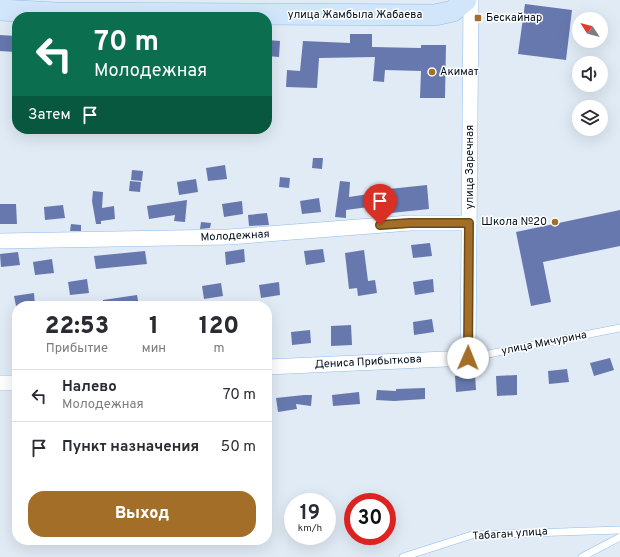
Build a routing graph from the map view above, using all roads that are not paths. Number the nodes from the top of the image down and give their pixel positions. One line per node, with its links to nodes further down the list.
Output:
1 (466, 0): 5 (street, улица Жамбыла Жабаева)
2 (471, 0): 6 (street, улица Заречная)
3 (0, 10): 4 (street, улица Жамбыла Жабаева)
4 (43, 12)
5 (272, 14)
6 (469, 223): 7 (street, Молодежная); 9 (street, улица Заречная)
7 (0, 241)
8 (620, 328): 9 (lane, улица Мичурина)
9 (468, 358): 10 (street, Дениса Прибыткова)
10 (272, 367)
11 (0, 383): 12 (street)
12 (12, 383)
13 (620, 530): 15 (lane, Табаган улица)
14 (620, 537): 16 (lane)
15 (403, 557)
16 (582, 557)

